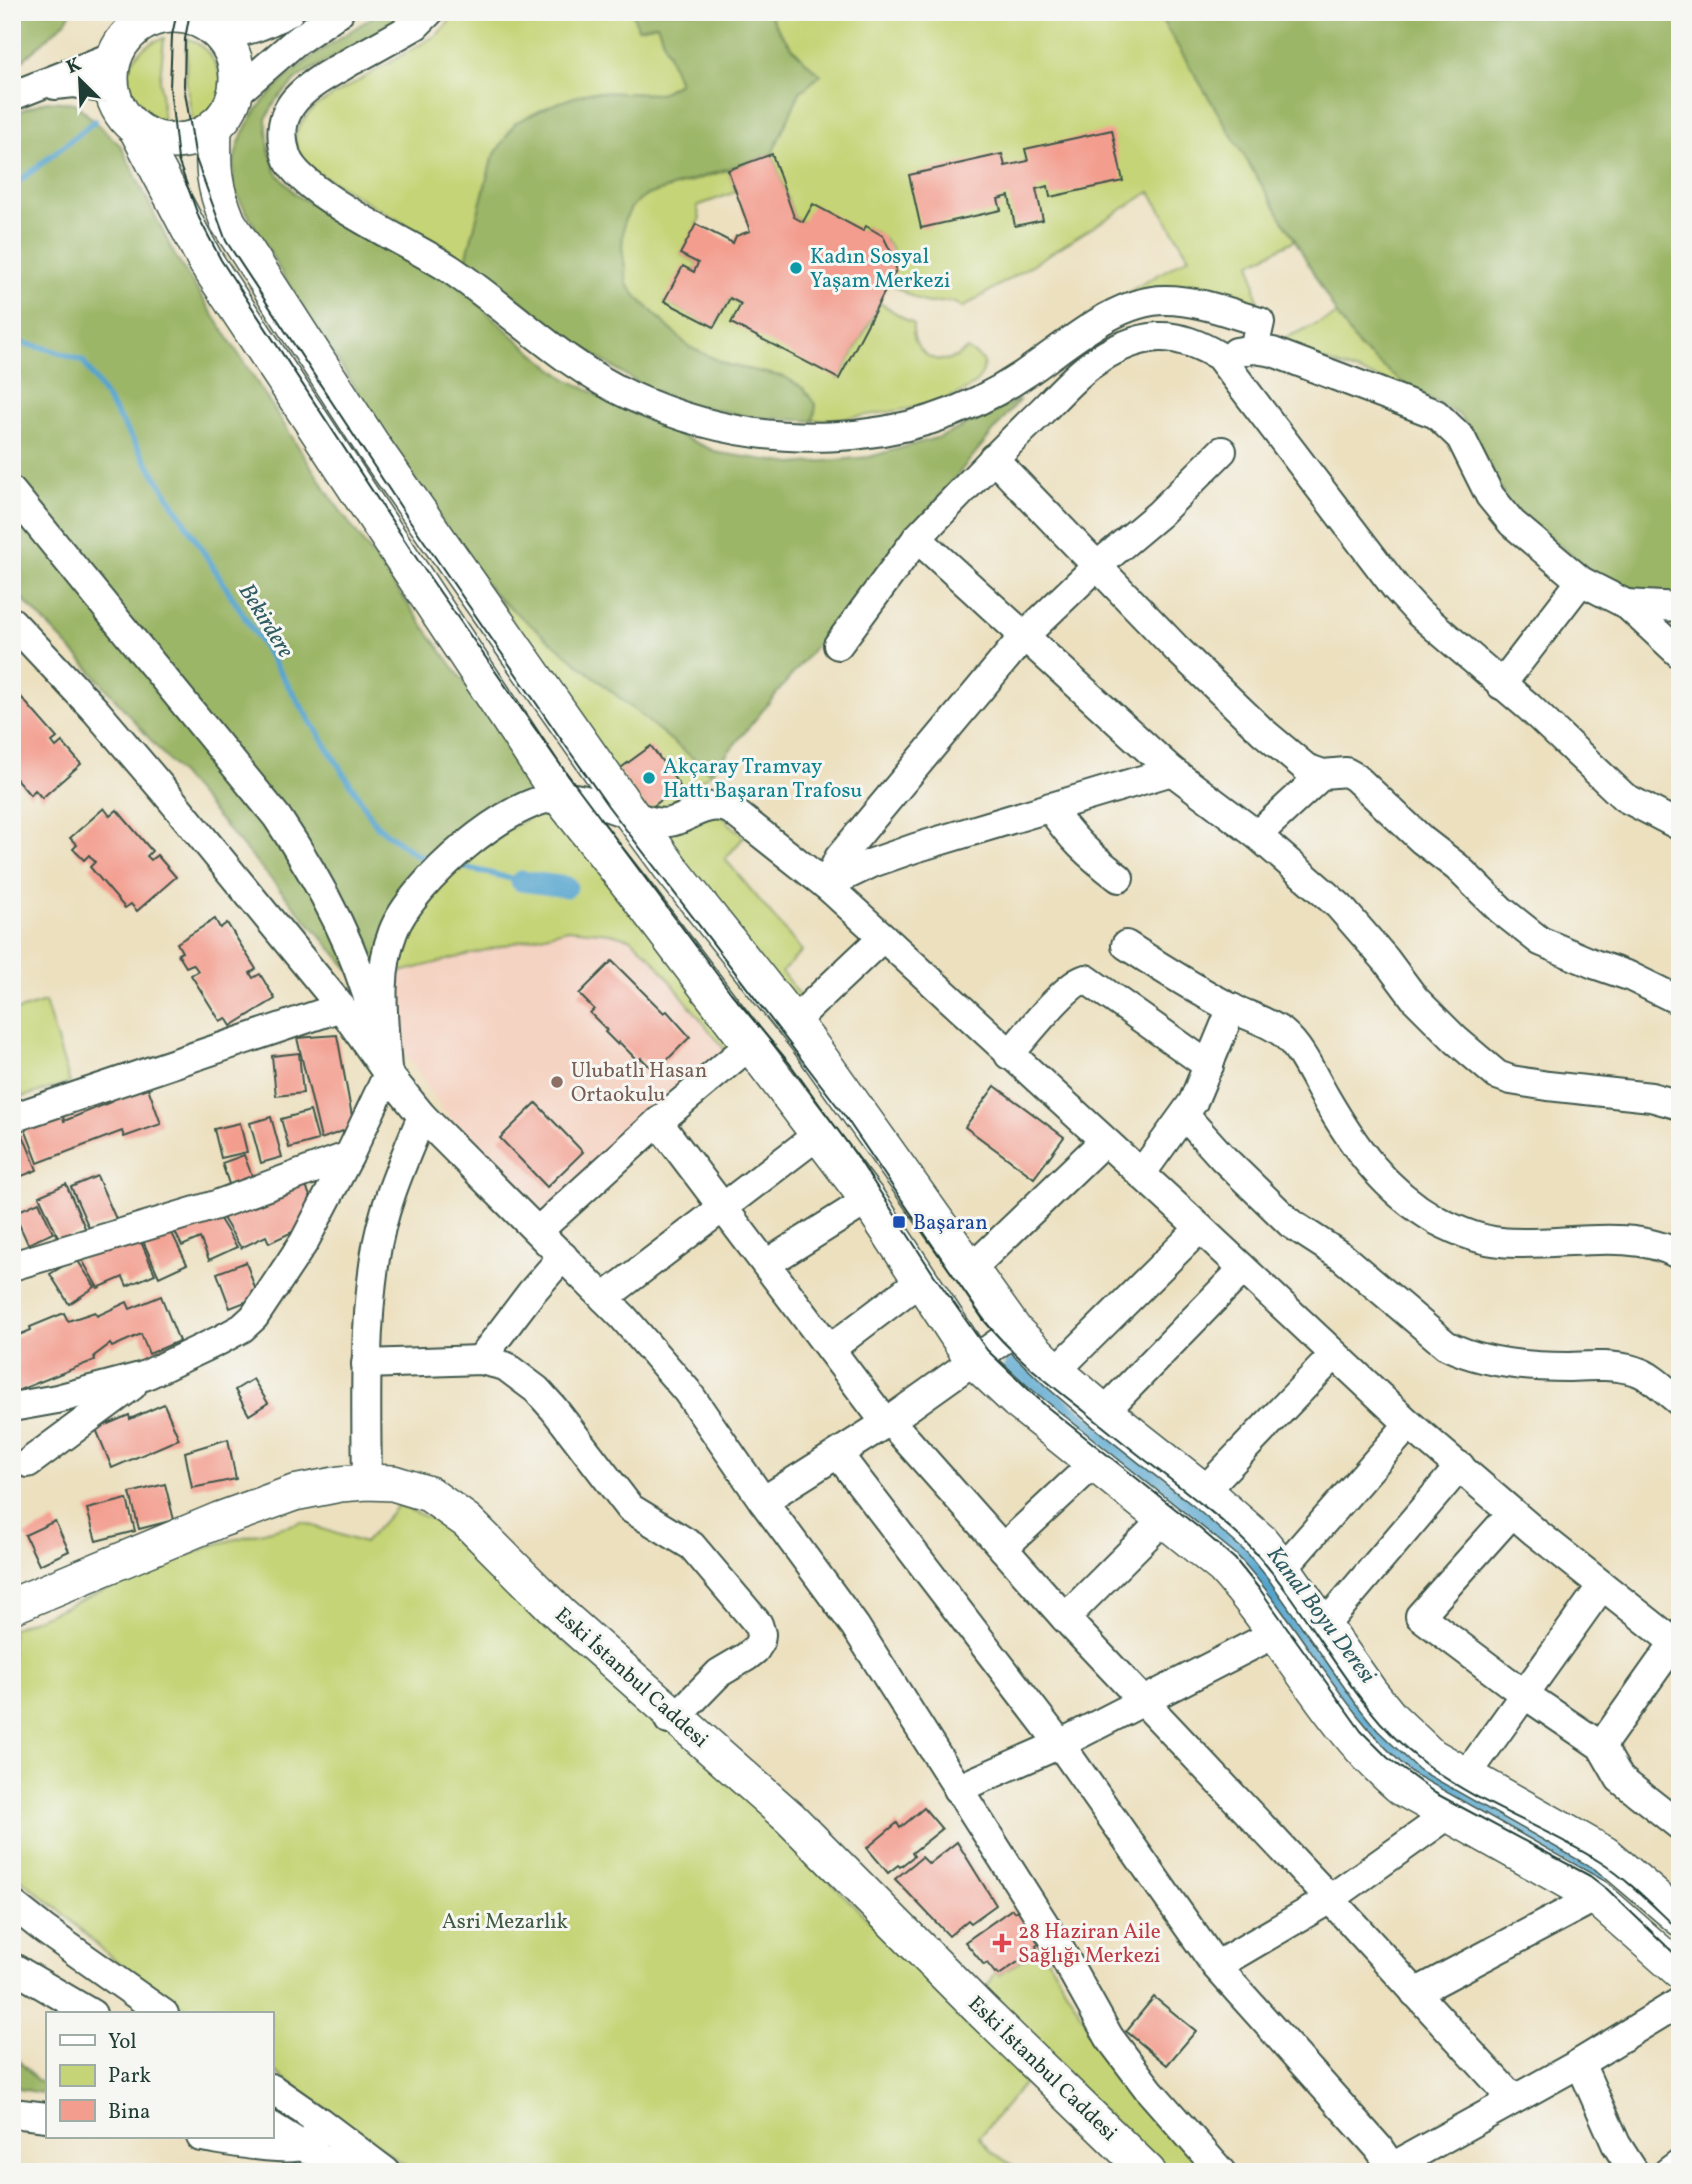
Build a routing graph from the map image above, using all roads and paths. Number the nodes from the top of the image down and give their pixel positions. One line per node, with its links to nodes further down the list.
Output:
1 (289, 12): 5 (street)
2 (339, 12): 8 (street)
3 (429, 12): 11 (street)
4 (180, 13): 5 (main road); 6 (main road)
5 (218, 33): 8 (main road)
6 (120, 49): 7 (street); 10 (main road)
7 (23, 91)
8 (234, 95): 9 (main road)
9 (214, 126): 10 (main road); 30 (main road)
10 (137, 130): 28 (main road)
11 (1254, 349): 12 (street); 18 (street)
12 (1219, 356): 14 (street); 25 (street)
13 (1222, 451): 17 (street)
14 (993, 458): 16 (street); 17 (street)
15 (12, 492): 44 (street)
16 (917, 538): 22 (street); 23 (street)
17 (1097, 566): 22 (street); 27 (street)
18 (1581, 581): 19 (street); 25 (street)
19 (1626, 604): 20 (street); 24 (street)
20 (1680, 607)
21 (12, 622): 38 (street)
22 (1024, 636): 26 (street); 34 (street)
23 (838, 645)
24 (1680, 654)
25 (1501, 685): 31 (street)
26 (1172, 771): 29 (street); 32 (street)
27 (1323, 774): 32 (street); 37 (street)
28 (560, 797): 30 (street); 41 (main road); 44 (street)
29 (1050, 807): 33 (street); 34 (street)
30 (631, 814): 34 (street); 40 (main road)
31 (1680, 826)
32 (1257, 835): 45 (street)
33 (1119, 878)
34 (826, 886): 35 (street)
35 (883, 937): 40 (street); 42 (street)
36 (1126, 946): 39 (street)
37 (1680, 1001)
38 (341, 1007): 44 (street); 48 (street)
39 (1231, 1008): 43 (street); 58 (street)
40 (793, 1022): 63 (main road)
41 (751, 1044): 49 (street); 50 (main road)
42 (1009, 1055): 43 (street); 51 (street)
43 (1209, 1066): 47 (street)
44 (387, 1071): 46 (street); 52 (street)
45 (1680, 1105)
46 (422, 1116): 57 (street); 70 (street)
47 (1185, 1116): 53 (street); 73 (street)
48 (12, 1118)
49 (657, 1122): 55 (street); 57 (street)
50 (819, 1134): 54 (main road); 55 (street)
51 (1104, 1141): 53 (street); 63 (street)
52 (349, 1156): 61 (street); 72 (street)
53 (1141, 1174): 56 (street)
54 (868, 1200): 60 (street); 64 (main road)
55 (723, 1208): 60 (street); 65 (street)
56 (1200, 1228): 62 (street); 71 (street)
57 (538, 1231): 59 (street)
58 (1680, 1255)
59 (563, 1256): 65 (street); 69 (street)
60 (766, 1264): 67 (street)
61 (12, 1266)
62 (1242, 1269): 68 (street); 75 (street)
63 (970, 1270): 66 (main road)
64 (921, 1280): 66 (main road); 67 (street)
65 (604, 1298): 84 (street)
66 (994, 1345): 71 (main road); 76 (street); 80 (main road)
67 (830, 1349): 76 (street)
68 (1334, 1354): 77 (street); 83 (street)
69 (480, 1360): 70 (street); 98 (street)
70 (366, 1364): 82 (street)
71 (1056, 1371): 75 (main road)
72 (144, 1377): 74 (street); 79 (street)
73 (1680, 1402)
74 (12, 1408)
75 (1104, 1412): 83 (main road)
76 (888, 1421): 78 (street); 87 (street)
77 (1409, 1424): 81 (street); 88 (street)
78 (838, 1454): 84 (street); 99 (street)
79 (28, 1464)
80 (1093, 1464): 86 (main road); 87 (street)
81 (1460, 1466): 85 (street); 93 (street)
82 (367, 1482): 90 (main road, Eski İstanbul Caddesi); 98 (main road, Eski İstanbul Caddesi)
83 (1204, 1491): 88 (main road)
84 (763, 1501): 102 (street)
85 (1512, 1513): 89 (street); 96 (street)
86 (1164, 1518): 92 (street); 94 (main road)
87 (1003, 1548): 92 (street)
88 (1283, 1568): 93 (main road)
89 (1601, 1587): 95 (street); 96 (street)
90 (12, 1606)
91 (12, 1616): 98 (main road, Eski İstanbul Caddesi)
92 (1065, 1618): 97 (street)
93 (1322, 1627): 101 (main road)
94 (1274, 1634): 97 (street); 103 (main road)
95 (1677, 1645): 100 (street)
96 (1524, 1694): 100 (street); 101 (street)
97 (1144, 1700): 99 (street); 106 (street)
98 (673, 1718): 129 (main road, Eski İstanbul Caddesi); 130 (main road, Eski İstanbul Caddesi)
99 (1060, 1744): 102 (street); 109 (street)
100 (1601, 1746): 104 (street)
101 (1466, 1776): 108 (main road)
102 (957, 1789): 131 (street)
103 (1448, 1815): 105 (main road); 106 (street)
104 (1680, 1826)
105 (1596, 1897): 111 (main road); 112 (street)
106 (1330, 1899): 109 (street); 112 (street)
107 (12, 1904): 115 (street)
108 (1680, 1918)
109 (1216, 1966): 126 (street)
110 (12, 1967): 114 (street)
111 (1680, 1971)
112 (1415, 1993): 118 (street)
113 (1680, 2002): 116 (street)
114 (89, 2012)
115 (161, 2012)
116 (1580, 2063): 118 (street); 132 (street)
117 (273, 2089): 121 (street)
118 (1513, 2099): 126 (street)
119 (14, 2111): 120 (street)
120 (46, 2117)
121 (320, 2122): 124 (street); 128 (street)
122 (273, 2127): 124 (street)
123 (209, 2138): 124 (street)
124 (304, 2146): 127 (street)
125 (1680, 2163): 133 (street)
126 (1390, 2170)
127 (344, 2172)
128 (386, 2172)
129 (1134, 2172)
130 (1148, 2172)
131 (1221, 2172)
132 (1634, 2172)
133 (1668, 2172)

